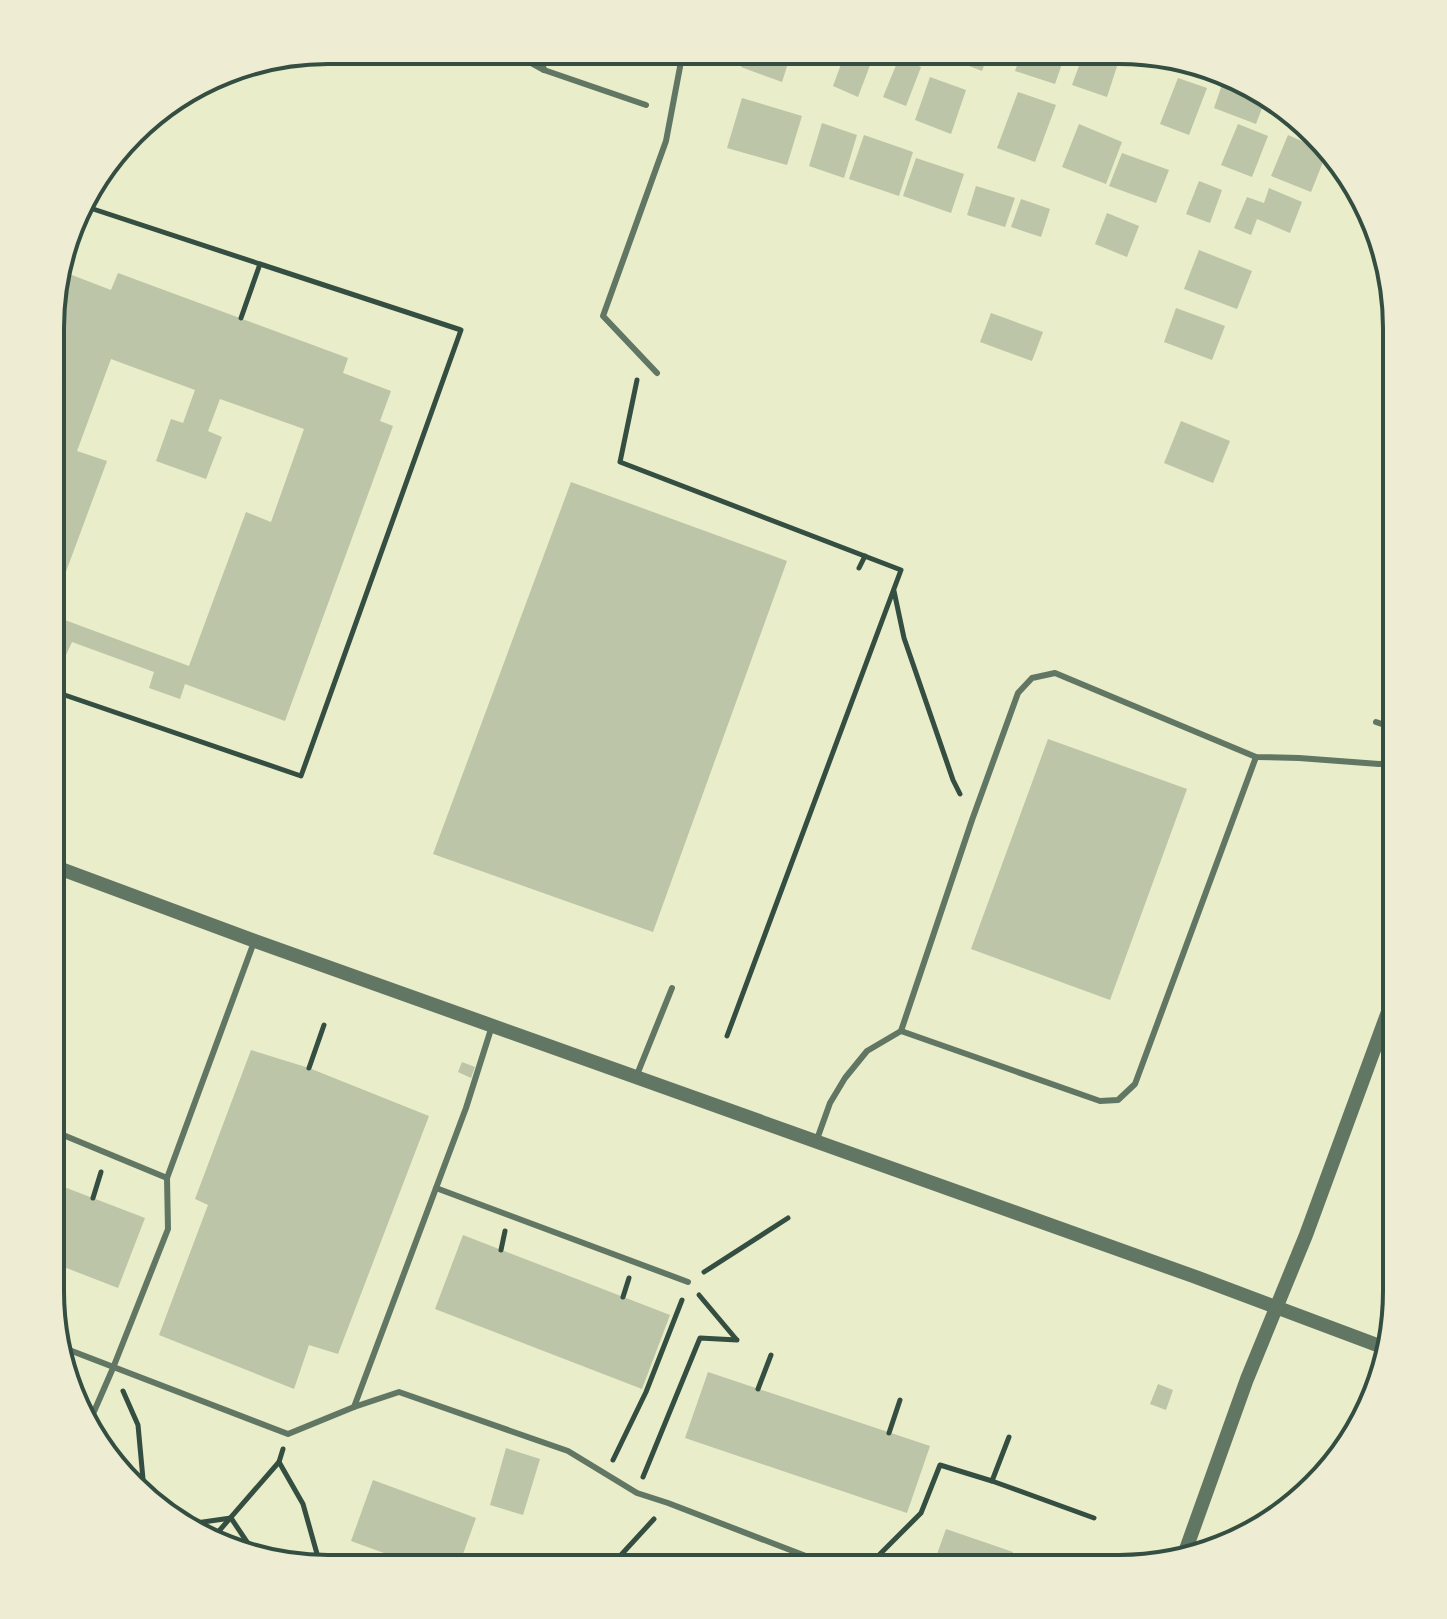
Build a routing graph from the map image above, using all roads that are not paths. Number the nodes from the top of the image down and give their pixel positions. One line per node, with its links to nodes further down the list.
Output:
1 (534, 65): 4 (lane)
2 (543, 65): 4 (lane)
3 (680, 65): 6 (lane)
4 (544, 70): 5 (lane)
5 (646, 105)
6 (657, 373)
7 (1376, 722): 8 (lane)
8 (1382, 724)
9 (1256, 757): 10 (lane); 16 (lane); 16 (lane)
10 (1382, 764)
11 (65, 870): 12 (street)
12 (255, 941): 14 (street); 20 (lane)
13 (672, 988): 17 (lane)
14 (492, 1026): 17 (street); 21 (lane)
15 (1382, 1028): 23 (street)
16 (901, 1031): 19 (lane)
17 (636, 1077): 19 (street)
18 (65, 1136): 20 (lane)
19 (816, 1142): 23 (street)
20 (167, 1178): 26 (lane)
21 (436, 1188): 22 (lane); 27 (lane)
22 (688, 1282)
23 (1277, 1307): 24 (street); 29 (street)
24 (1377, 1345)
25 (71, 1351): 26 (lane)
26 (113, 1368): 27 (lane); 28 (lane)
27 (354, 1407): 30 (lane)
28 (94, 1413)
29 (1187, 1546)
30 (801, 1554)

